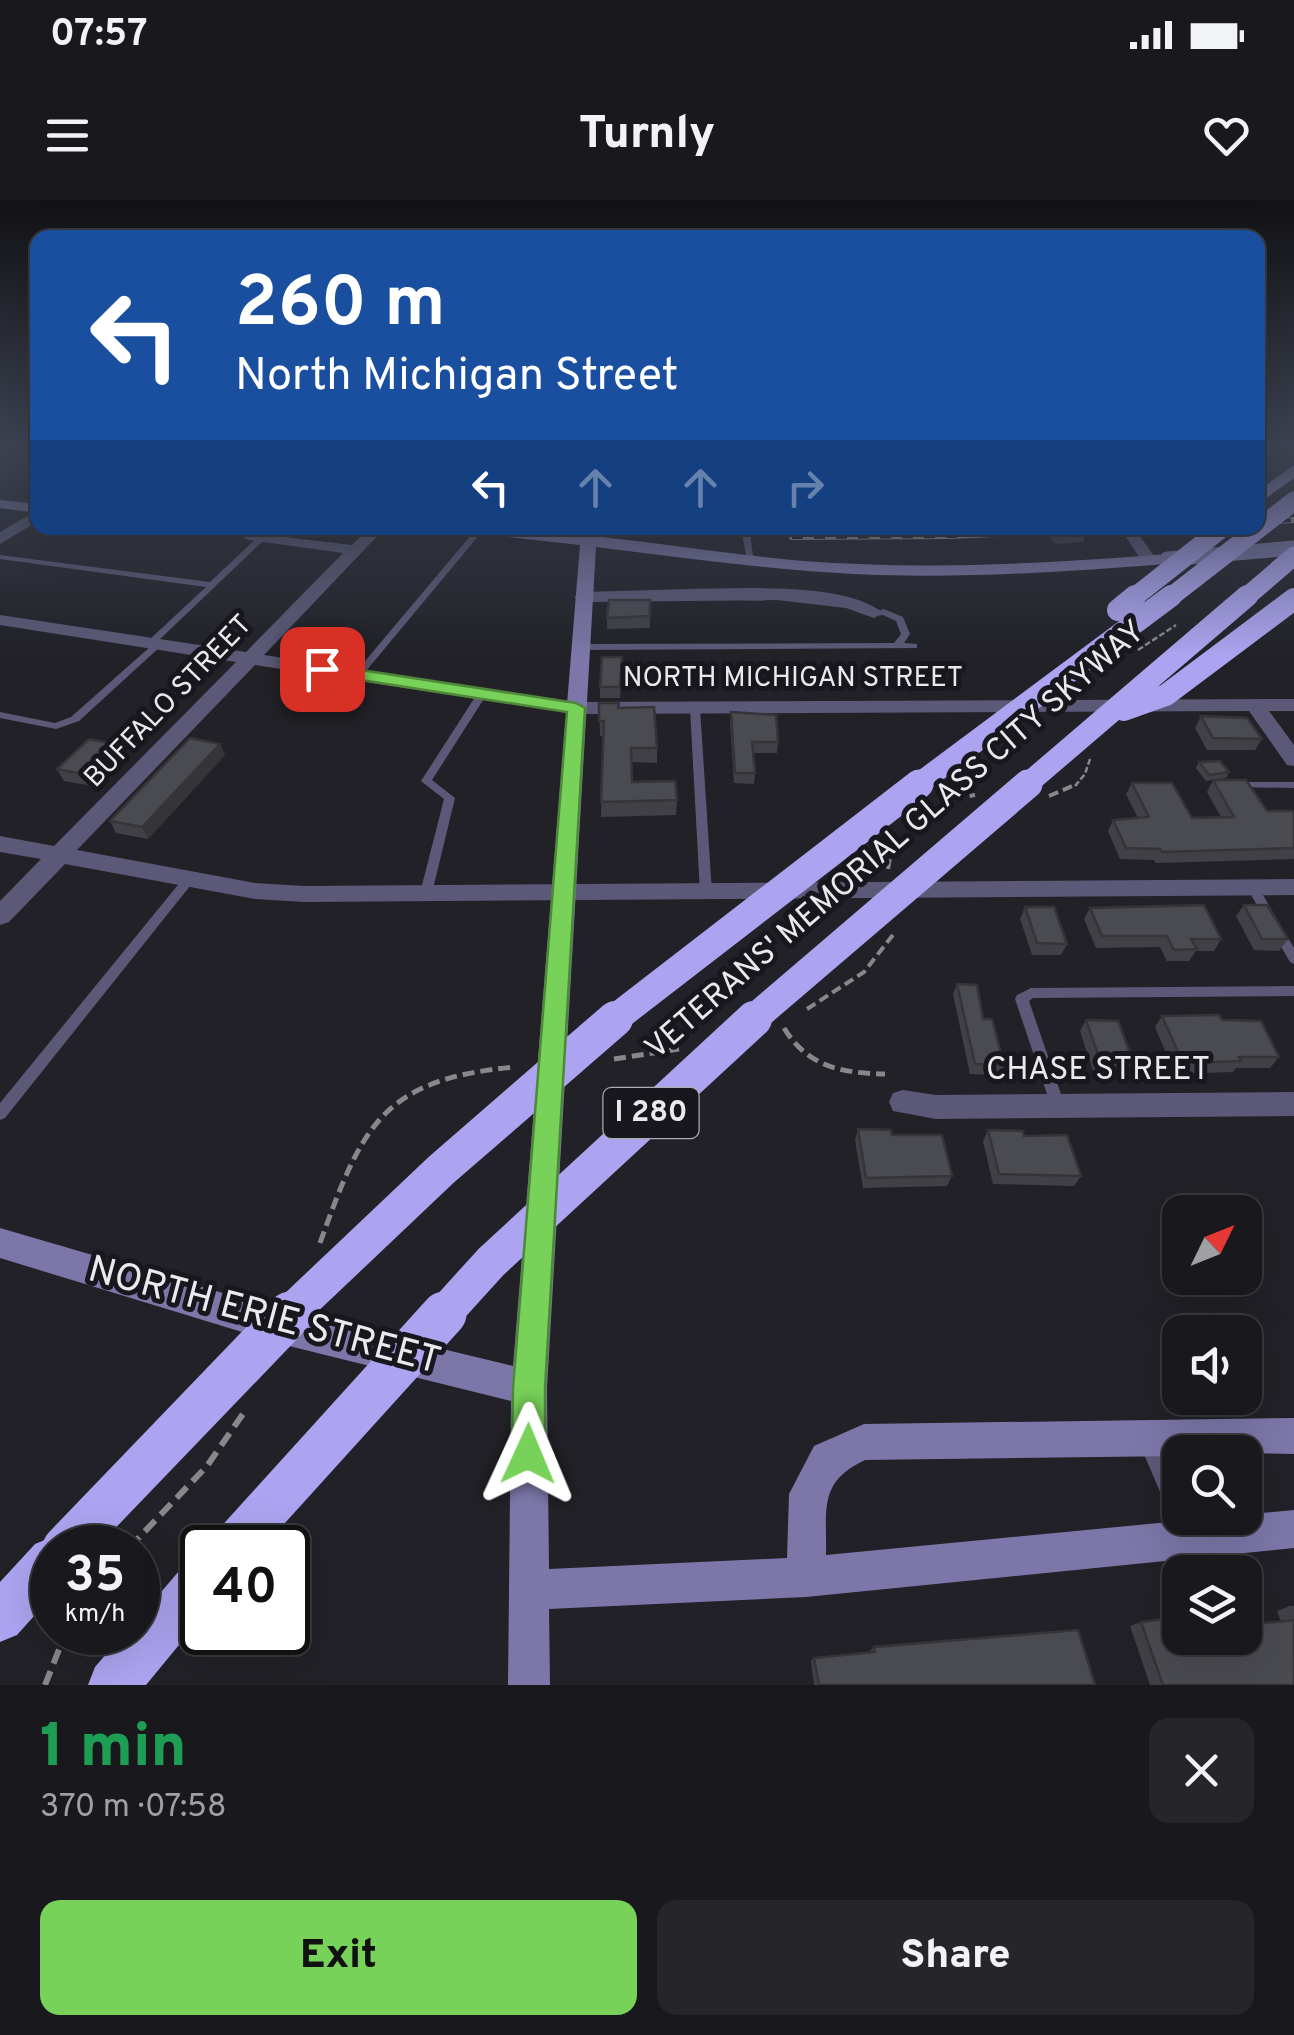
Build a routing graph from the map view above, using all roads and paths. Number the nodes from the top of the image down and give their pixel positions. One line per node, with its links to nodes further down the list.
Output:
1 (30, 517): 10 (street)
2 (371, 535): 12 (street, BUFFALO STREET)
3 (475, 535): 27 (lane)
4 (588, 535): 15 (street); 18 (street)
5 (746, 535): 15 (lane)
6 (1133, 535): 16 (street)
7 (1213, 535): 48 (highway, bridge)
8 (1249, 535): 48 (highway, VETERANS' MEMORIAL GLASS CITY SKYWAY / I 280, bridge)
9 (256, 536): 12 (street); 17 (lane)
10 (0, 538)
11 (1294, 548): 16 (street, bridge)
12 (356, 550): 26 (street, BUFFALO STREET)
13 (1294, 556): 34 (highway, VETERANS' MEMORIAL GLASS CITY SKYWAY / I 280, bridge)
14 (0, 557): 17 (lane)
15 (751, 560): 16 (street)
16 (1158, 560)
17 (213, 585): 22 (lane)
18 (582, 597): 20 (street); 25 (street)
19 (1294, 599): 34 (highway, bridge)
20 (874, 614): 23 (lane)
21 (0, 620): 22 (street, NORTH MICHIGAN STREET)
22 (154, 643): 26 (street, NORTH MICHIGAN STREET); 33 (lane)
23 (897, 646): 24 (lane); 25 (lane)
24 (914, 646)
25 (578, 648): 31 (street)
26 (250, 658): 27 (street, NORTH MICHIGAN STREET); 39 (street, BUFFALO STREET)
27 (358, 675): 28 (street, NORTH MICHIGAN STREET)
28 (482, 694): 31 (street, NORTH MICHIGAN STREET); 44 (lane)
29 (1254, 705): 30 (street, NORTH MICHIGAN STREET); 32 (street, NORTH MICHIGAN STREET); 35 (street)
30 (1294, 705)
31 (576, 708): 32 (street, NORTH MICHIGAN STREET); 45 (street)
32 (695, 708): 43 (lane)
33 (0, 715)
34 (1108, 716): 66 (highway, VETERANS' MEMORIAL GLASS CITY SKYWAY / I 280, bridge)
35 (1294, 760)
36 (1228, 785): 37 (lane)
37 (1294, 785)
38 (0, 844): 39 (street)
39 (58, 856): 40 (street); 46 (street, BUFFALO STREET)
40 (190, 878): 44 (street); 56 (lane)
41 (1294, 887): 42 (street)
42 (1253, 888): 43 (street); 47 (lane)
43 (706, 892): 45 (street)
44 (426, 893): 45 (street)
45 (562, 893): 59 (street)
46 (0, 916)
47 (1294, 958)
48 (684, 963): 64 (highway, VETERANS' MEMORIAL GLASS CITY SKYWAY / I 280, bridge)
49 (1294, 991): 55 (lane)
50 (780, 1021): 52 (path)
51 (519, 1066): 58 (path)
52 (885, 1074)
53 (903, 1102): 55 (street, CHASE STREET)
54 (1294, 1104): 55 (street, CHASE STREET)
55 (1058, 1106)
56 (0, 1114)
57 (0, 1243): 59 (street, NORTH ERIE STREET)
58 (318, 1250)
59 (529, 1388): 72 (street)
60 (251, 1399): 65 (path)
61 (1294, 1436): 62 (street)
62 (1156, 1438): 63 (street); 70 (street)
63 (1162, 1452)
64 (86, 1525)
65 (151, 1525)
66 (253, 1525)
67 (1262, 1529): 68 (street)
68 (1294, 1529)
69 (1162, 1532): 70 (street)
70 (806, 1576): 72 (street)
71 (30, 1585): 74 (highway)
72 (527, 1590): 78 (street)
73 (180, 1607): 77 (highway)
74 (0, 1618)
75 (57, 1655): 76 (path)
76 (45, 1685)
77 (113, 1685)
78 (529, 1685)

